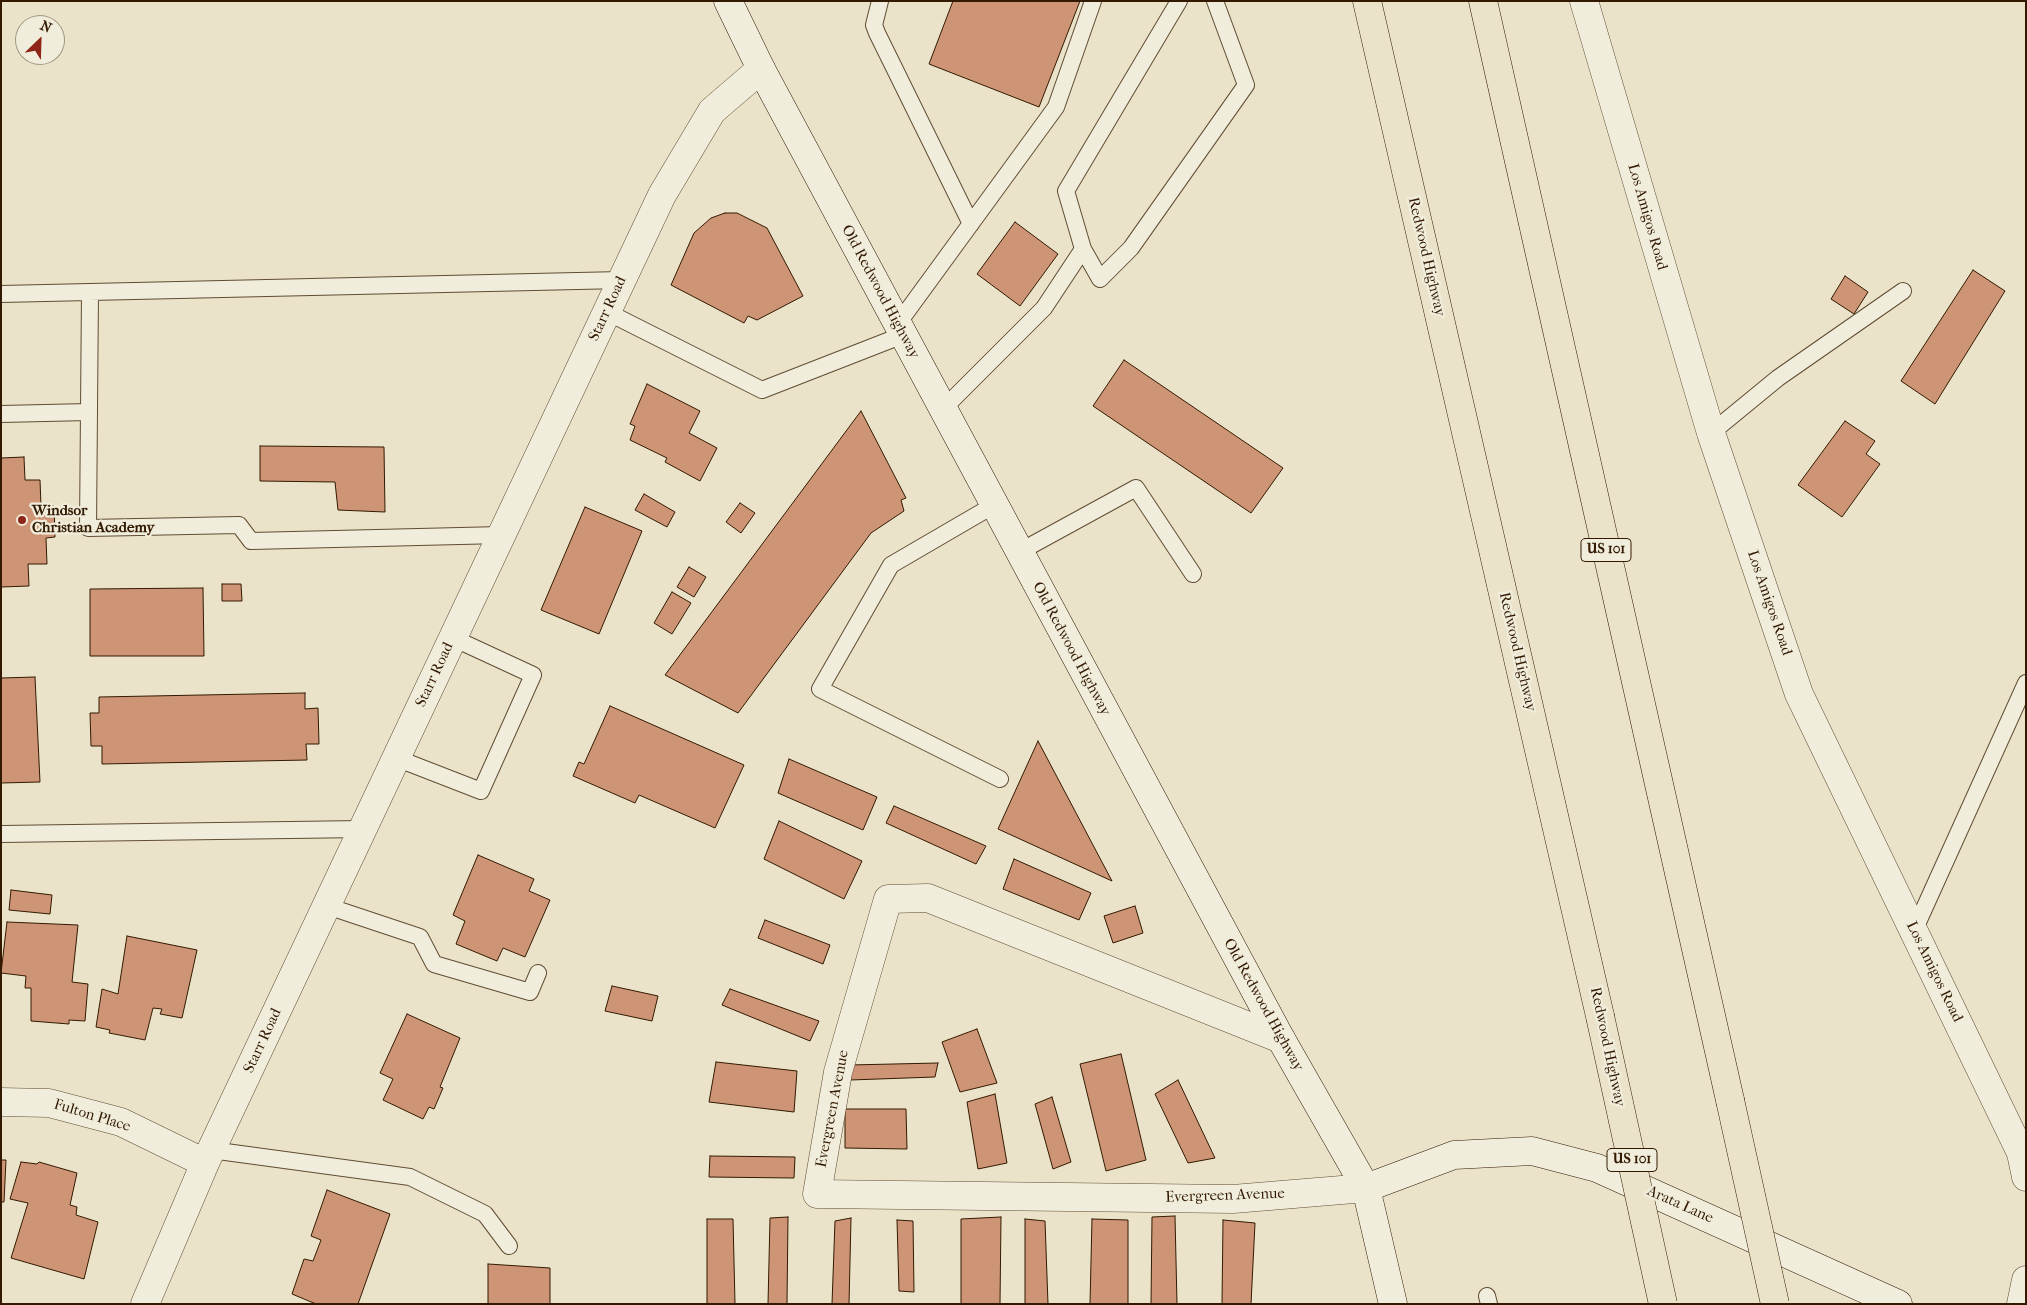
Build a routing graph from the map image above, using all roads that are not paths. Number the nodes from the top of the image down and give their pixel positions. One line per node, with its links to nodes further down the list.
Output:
1 (728, 1): 9 (street, Old Redwood Highway)
2 (880, 1): 10 (lane)
3 (1093, 1): 10 (lane)
4 (1180, 1): 11 (lane)
5 (1215, 1): 11 (lane)
6 (1367, 1): 44 (highway, Redwood Highway / US 101, bridge)
7 (1483, 1): 45 (highway, US 101, bridge)
8 (1584, 1): 21 (street, Los Amigos Road)
9 (761, 69): 12 (street, Starr Road); 17 (street, Old Redwood Highway)
10 (971, 224): 17 (lane)
11 (1083, 249): 18 (lane)
12 (622, 280): 14 (lane); 16 (street, Starr Road)
13 (1903, 291): 21 (lane)
14 (90, 292): 15 (lane); 19 (lane)
15 (1, 294)
16 (607, 312): 17 (lane); 23 (street, Starr Road)
17 (900, 330): 18 (street, Old Redwood Highway)
18 (943, 409): 22 (street, Old Redwood Highway)
19 (89, 412): 20 (lane); 23 (lane)
20 (1, 414)
21 (1711, 434): 33 (street, Los Amigos Road)
22 (994, 505): 24 (street, Old Redwood Highway); 29 (lane)
23 (502, 535): 26 (street, Starr Road)
24 (1019, 552): 25 (lane); 35 (street, Old Redwood Highway)
25 (1193, 574)
26 (453, 638): 28 (street, Starr Road); 28 (lane)
27 (2026, 683): 33 (lane)
28 (396, 758): 30 (street, Starr Road)
29 (1000, 779)
30 (363, 829): 31 (lane); 32 (street, Starr Road)
31 (1, 834)
32 (327, 906): 34 (lane); 37 (street, Starr Road)
33 (1914, 931): 38 (street, Los Amigos Road)
34 (538, 973)
35 (1281, 1039): 39 (street, Old Redwood Highway); 39 (street, Evergreen Avenue)
36 (1, 1102): 37 (street, Fulton Place)
37 (208, 1157): 40 (lane); 42 (street, Starr Road)
38 (2026, 1177)
39 (1366, 1188): 43 (street, Old Redwood Highway); 46 (street, Arata Lane)
40 (509, 1246)
41 (2026, 1280): 47 (street)
42 (145, 1304)
43 (1393, 1304)
44 (1663, 1304)
45 (1775, 1304)
46 (1898, 1304)
47 (2021, 1304)

